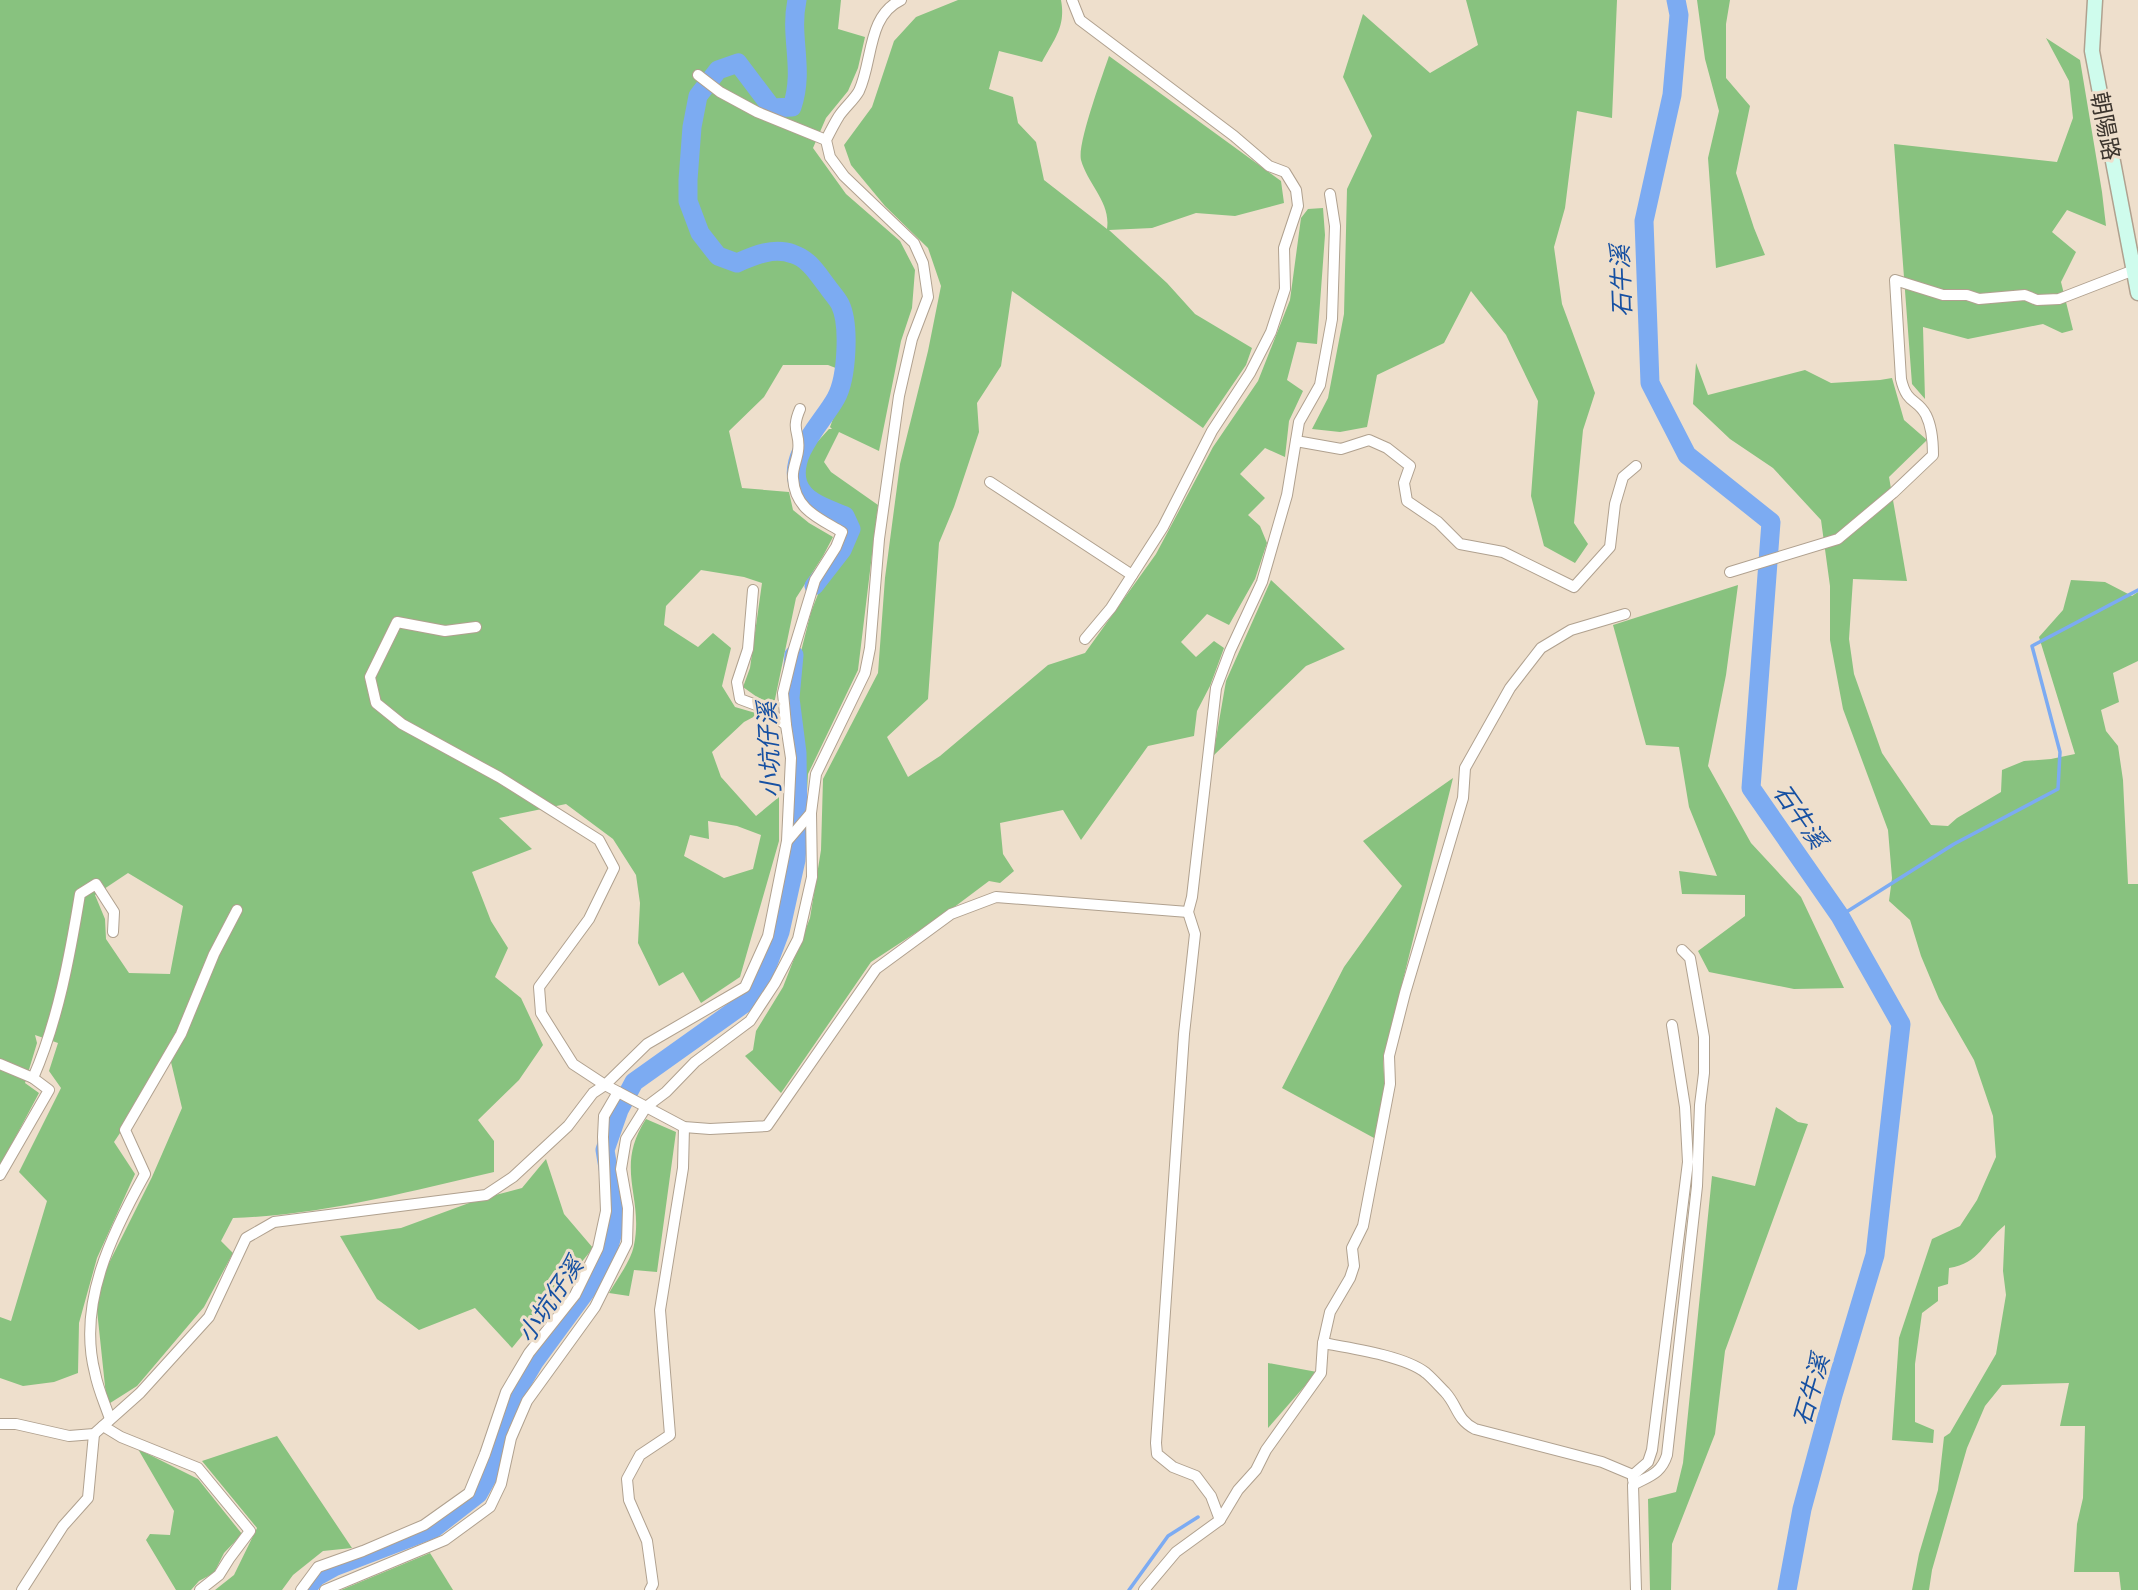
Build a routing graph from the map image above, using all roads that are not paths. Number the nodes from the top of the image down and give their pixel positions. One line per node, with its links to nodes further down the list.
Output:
1 (901, 0): 5 (street)
2 (1072, 0): 14 (street)
3 (2095, 0): 7 (main road, 朝陽路)
4 (700, 77): 5 (street)
5 (825, 140): 20 (street)
6 (1330, 194): 10 (street)
7 (2134, 270): 8 (main road, 朝陽路); 13 (street)
8 (2138, 293)
9 (800, 409): 19 (street)
10 (1296, 441): 11 (street); 23 (street)
11 (1636, 467)
12 (990, 482): 14 (street)
13 (1730, 572)
14 (1132, 575): 18 (street)
15 (753, 590): 19 (street)
16 (1625, 614): 34 (street)
17 (476, 627): 29 (street)
18 (1085, 639)
19 (786, 725): 21 (street)
20 (811, 813): 21 (street); 31 (street)
21 (787, 841): 29 (street)
22 (237, 910): 35 (street)
23 (1188, 912): 32 (street); 39 (street)
24 (113, 932): 28 (street)
25 (1682, 950): 38 (street)
26 (1672, 1025): 38 (street)
27 (0, 1064): 28 (street)
28 (33, 1078): 33 (street)
29 (605, 1085): 30 (street); 35 (street)
30 (618, 1092): 31 (street); 42 (street)
31 (646, 1107): 32 (street); 43 (street)
32 (684, 1127): 44 (street)
33 (0, 1175)
34 (1323, 1343): 38 (street); 39 (street)
35 (107, 1423): 37 (street); 41 (street)
36 (0, 1424): 37 (street)
37 (94, 1434): 40 (street)
38 (1633, 1480): 46 (street)
39 (1220, 1520): 45 (street)
40 (22, 1590)
41 (200, 1590)
42 (301, 1590)
43 (325, 1590)
44 (650, 1590)
45 (1144, 1590)
46 (1636, 1590)

